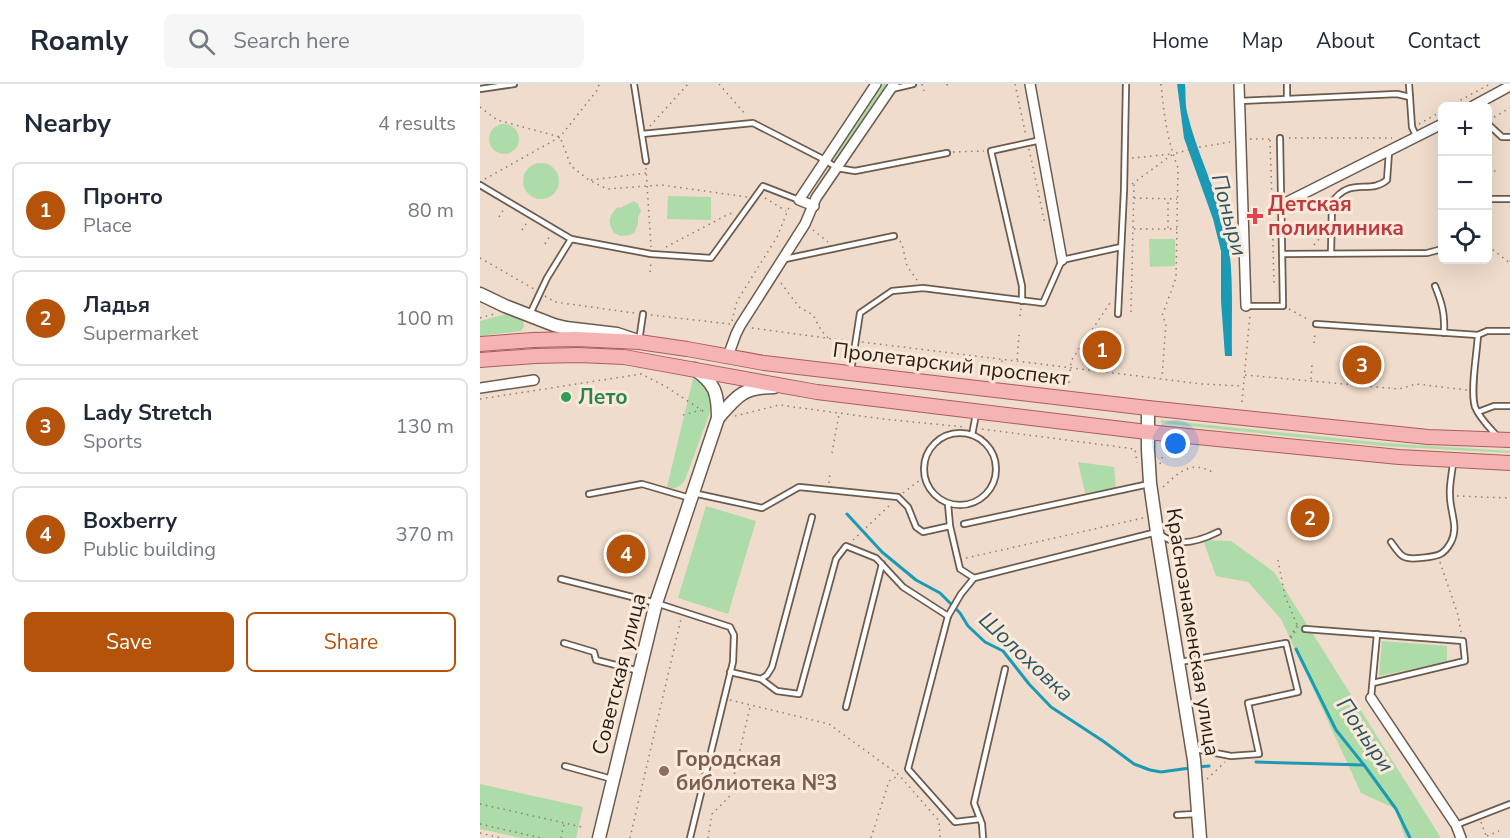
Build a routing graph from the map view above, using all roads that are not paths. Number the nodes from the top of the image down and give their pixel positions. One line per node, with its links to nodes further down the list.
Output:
1 (514, 84): 12 (lane)
2 (634, 84): 19 (lane)
3 (876, 84): 26 (street)
4 (913, 84): 11 (lane)
5 (1030, 84): 23 (street)
6 (1126, 84): 37 (lane)
7 (1239, 84): 15 (street)
8 (1287, 84): 14 (lane)
9 (1409, 84): 13 (lane)
10 (1510, 86): 16 (street)
11 (892, 87): 28 (street)
12 (480, 89)
13 (1410, 97): 14 (lane); 22 (lane)
14 (1287, 99): 15 (lane)
15 (1240, 101): 46 (street)
16 (1480, 102)
17 (1492, 126): 20 (lane)
18 (1438, 127): 22 (street)
19 (642, 134): 26 (lane); 27 (lane)
20 (1510, 137)
21 (1280, 138): 33 (lane)
22 (1417, 138): 24 (street)
23 (1041, 140): 42 (street); 45 (lane)
24 (1389, 152): 33 (street); 39 (lane)
25 (947, 153): 28 (lane)
26 (825, 160): 28 (lane); 32 (street)
27 (646, 161)
28 (837, 168): 34 (street)
29 (480, 184): 36 (lane)
30 (1492, 199): 31 (lane)
31 (1510, 199)
32 (799, 200): 34 (street); 36 (lane)
33 (1281, 205): 40 (lane)
34 (814, 206): 41 (street)
35 (894, 236): 41 (lane)
36 (571, 239): 49 (lane)
37 (1121, 247): 42 (lane); 48 (lane)
38 (1438, 250): 39 (lane)
39 (1331, 253): 40 (lane)
40 (1283, 254): 46 (lane)
41 (782, 260): 56 (street)
42 (1062, 260): 45 (lane)
43 (1435, 286): 52 (lane)
44 (480, 294): 49 (main road)
45 (1022, 300): 59 (lane)
46 (1246, 306)
47 (643, 314): 54 (lane)
48 (1118, 314)
49 (529, 316): 54 (main road)
50 (1316, 324): 52 (lane)
51 (1510, 331): 53 (lane)
52 (1444, 333): 53 (lane)
53 (1478, 335): 66 (lane)
54 (639, 342): 55 (main road, Пролетарский проспект); 56 (main road, Пролетарский проспект)
55 (480, 344)
56 (728, 356): 59 (main road, Пролетарский проспект)
57 (480, 360): 58 (main road, Пролетарский проспект)
58 (693, 369): 62 (main road, Пролетарский проспект); 67 (main road)
59 (850, 374): 64 (main road, Пролетарский проспект)
60 (534, 380): 61 (street)
61 (480, 388)
62 (788, 388): 65 (main road, Пролетарский проспект); 67 (main road)
63 (1510, 406): 66 (lane)
64 (1148, 408): 68 (main road, Краснознаменская улица); 70 (main road, Пролетарский проспект)
65 (976, 411): 68 (main road, Пролетарский проспект); 69 (lane)
66 (1478, 412): 70 (lane)
67 (714, 417): 75 (main road, Советская улица)
68 (1147, 432): 71 (main road, Пролетарский проспект); 73 (main road, Краснознаменская улица)
69 (972, 435): 76 (lane); 76 (lane)
70 (1505, 439)
71 (1454, 461): 72 (main road, Пролетарский проспект); 82 (lane)
72 (1510, 463)
73 (1155, 486): 78 (lane); 80 (main road, Краснознаменская улица)
74 (589, 494): 75 (lane)
75 (691, 495): 79 (lane); 86 (main road, Советская улица)
76 (948, 504): 79 (lane)
77 (812, 517): 95 (lane)
78 (964, 524)
79 (950, 526): 84 (lane)
80 (1161, 528): 81 (lane); 84 (lane); 91 (main road, Краснознаменская улица)
81 (1218, 532)
82 (1391, 542)
83 (882, 564): 87 (lane); 95 (lane); 98 (lane)
84 (974, 578): 87 (lane)
85 (561, 579): 86 (lane)
86 (656, 603): 93 (main road, Советская улица); 94 (lane)
87 (948, 616): 105 (lane)
88 (1305, 629): 89 (lane)
89 (1377, 634): 96 (lane); 96 (lane)
90 (564, 643): 93 (lane)
91 (1177, 662): 99 (main road, Краснознаменская улица); 99 (lane)
92 (1005, 669): 105 (lane)
93 (639, 671): 101 (main road, Советская улица)
94 (730, 672): 95 (lane); 108 (lane)
95 (761, 679)
96 (1372, 682): 97 (lane)
97 (1371, 698): 106 (street)
98 (846, 707)
99 (1193, 754): 103 (main road, Краснознаменская улица)
100 (565, 766): 101 (lane)
101 (613, 779): 107 (main road, Советская улица)
102 (1510, 804): 106 (lane)
103 (1198, 814): 104 (lane); 110 (main road, Краснознаменская улица)
104 (1178, 815)
105 (980, 819): 109 (lane)
106 (1456, 825): 111 (street)
107 (599, 838)
108 (690, 838)
109 (983, 838)
110 (1200, 838)
111 (1461, 838)

